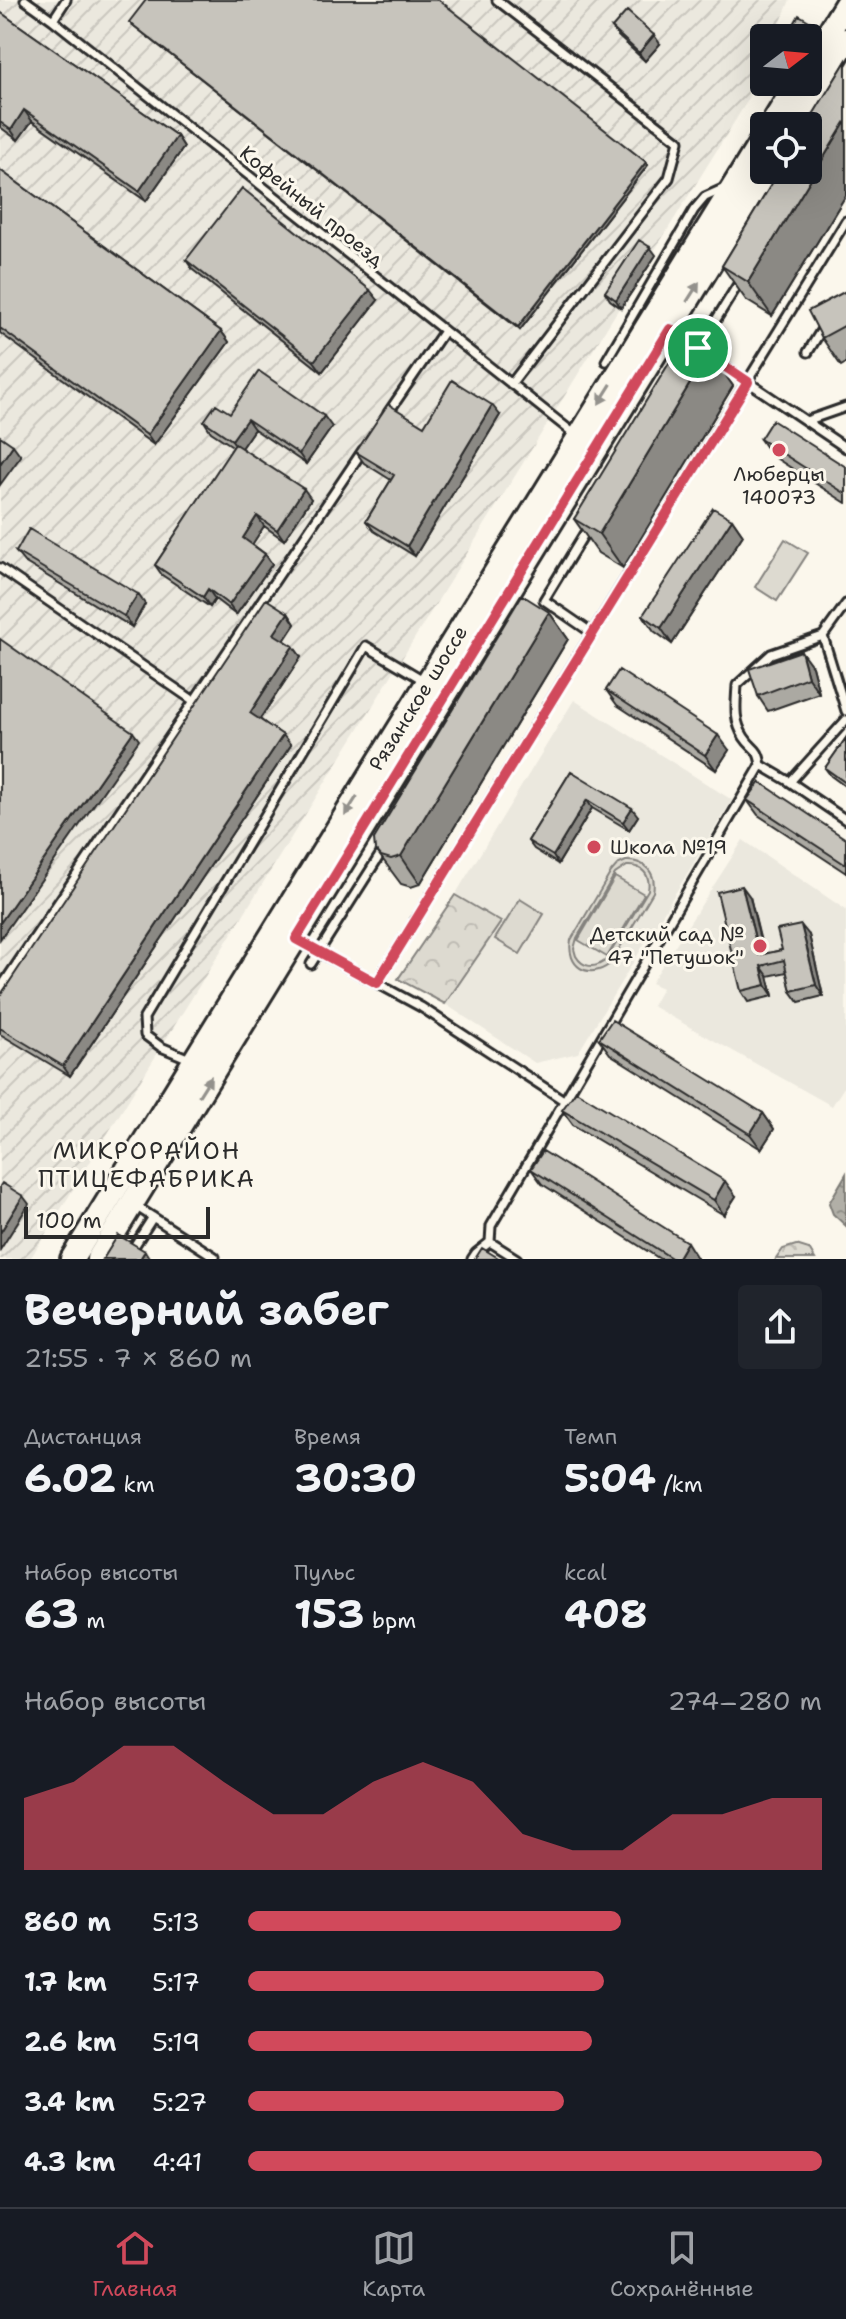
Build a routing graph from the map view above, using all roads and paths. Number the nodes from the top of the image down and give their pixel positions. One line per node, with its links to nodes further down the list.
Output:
1 (25, 0): 5 (lane, Кофейный проезд)
2 (66, 0): 5 (lane)
3 (497, 0): 22 (lane)
4 (846, 4): 6 (main road)
5 (53, 20): 15 (lane, Кофейный проезд)
6 (822, 43)
7 (842, 52): 8 (main road)
8 (804, 112)
9 (750, 160): 11 (main road, Рязанское шоссе)
10 (760, 184): 44 (main road, Рязанское шоссе, one-way to 10)
11 (734, 186): 19 (lane); 27 (main road, Рязанское шоссе, one-way to 27)
12 (846, 221): 21 (lane)
13 (748, 269): 17 (lane)
14 (823, 327): 18 (lane)
15 (444, 331): 22 (lane, Кофейный проезд); 25 (lane)
16 (689, 342): 17 (lane)
17 (698, 348): 20 (lane); 21 (lane)
18 (808, 352)
19 (606, 361)
20 (690, 362)
21 (748, 382): 24 (lane); 34 (lane)
22 (511, 384): 27 (lane, Кофейный проезд)
23 (846, 407): 24 (lane)
24 (806, 421): 28 (lane)
25 (381, 423)
26 (372, 437): 37 (lane)
27 (578, 437): 36 (main road, Рязанское шоссе)
28 (846, 448)
29 (593, 521): 31 (lane)
30 (0, 568): 37 (lane)
31 (544, 600): 33 (lane); 34 (lane)
32 (846, 605): 35 (lane)
33 (536, 613)
34 (592, 633): 47 (lane)
35 (823, 636): 38 (lane); 40 (lane)
36 (427, 682): 49 (main road, Рязанское шоссе, one-way to 49); 49 (lane)
37 (194, 701): 48 (lane)
38 (846, 711)
39 (846, 720): 41 (lane)
40 (761, 765): 41 (lane); 50 (lane)
41 (790, 782): 42 (lane)
42 (846, 820)
43 (391, 838): 45 (lane)
44 (296, 939): 45 (lane); 51 (main road, Рязанское шоссе, one-way to 44)
45 (320, 952): 46 (lane); 47 (lane)
46 (311, 964)
47 (377, 983): 50 (lane)
48 (0, 989)
49 (194, 1060): 54 (main road, Рязанское шоссе)
50 (565, 1101): 53 (lane)
51 (132, 1203): 52 (lane); 55 (main road, Рязанское шоссе)
52 (153, 1217): 56 (lane); 57 (lane)
53 (490, 1242): 58 (lane); 59 (lane)
54 (72, 1259)
55 (98, 1259)
56 (126, 1259)
57 (213, 1259)
58 (472, 1259)
59 (517, 1259)

